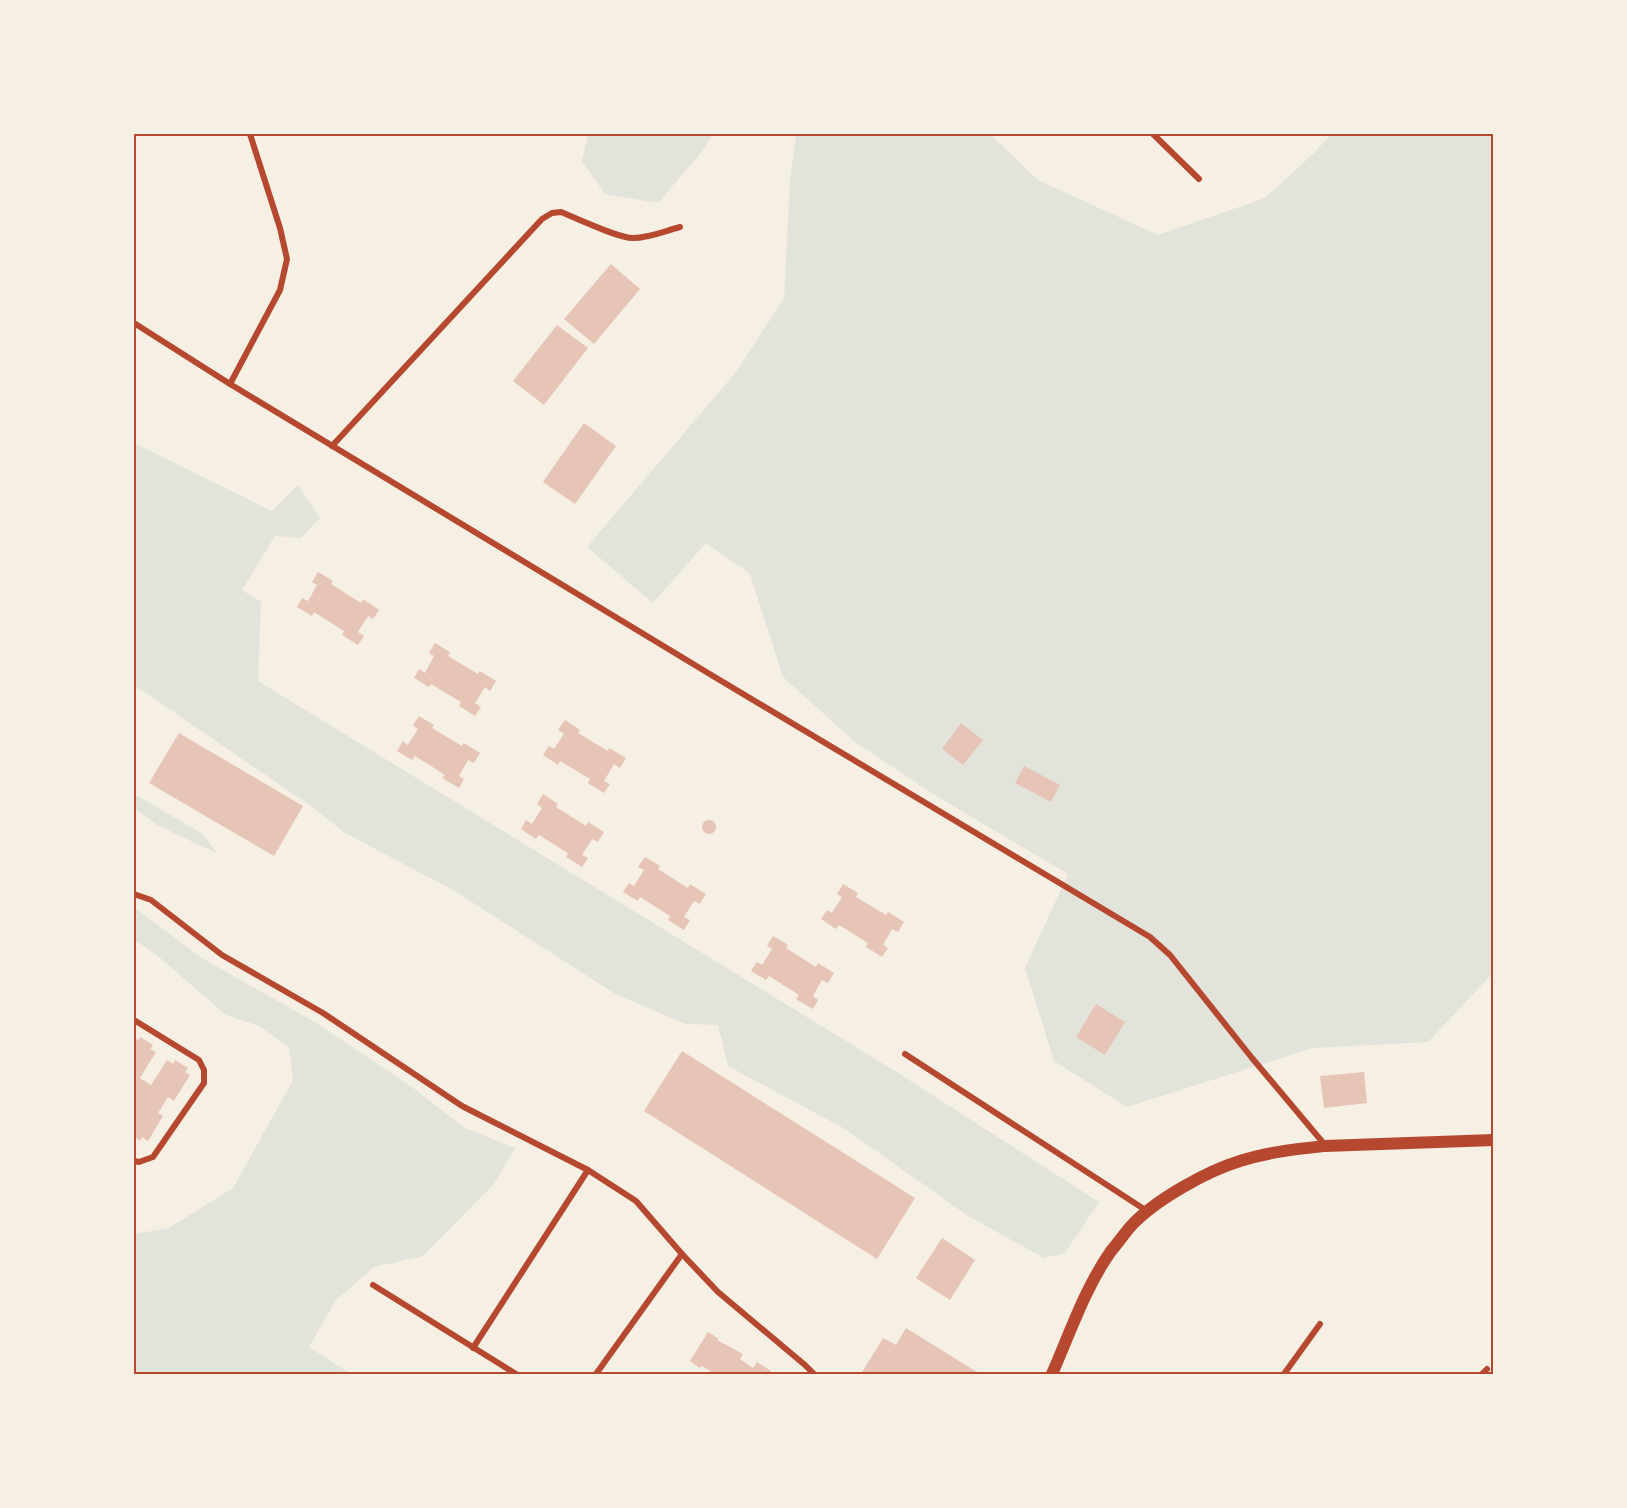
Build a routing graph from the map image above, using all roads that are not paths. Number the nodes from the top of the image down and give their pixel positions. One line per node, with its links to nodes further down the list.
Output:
1 (250, 134): 6 (street)
2 (1153, 134): 3 (street)
3 (1199, 178)
4 (680, 227): 7 (street)
5 (134, 323): 6 (street)
6 (230, 384): 7 (street)
7 (332, 446): 12 (street)
8 (134, 894): 14 (street)
9 (134, 1020): 13 (street)
10 (905, 1054): 15 (street)
11 (1494, 1140): 12 (main road)
12 (1325, 1146): 15 (main road)
13 (134, 1161)
14 (588, 1170): 16 (street); 19 (street)
15 (1148, 1211): 24 (main road)
16 (682, 1254): 22 (street); 23 (street)
17 (373, 1285): 19 (street)
18 (1320, 1323): 25 (street)
19 (472, 1348): 21 (street)
20 (1487, 1369): 26 (street)
21 (516, 1374)
22 (596, 1374)
23 (814, 1374)
24 (1052, 1374)
25 (1284, 1374)
26 (1482, 1374)

